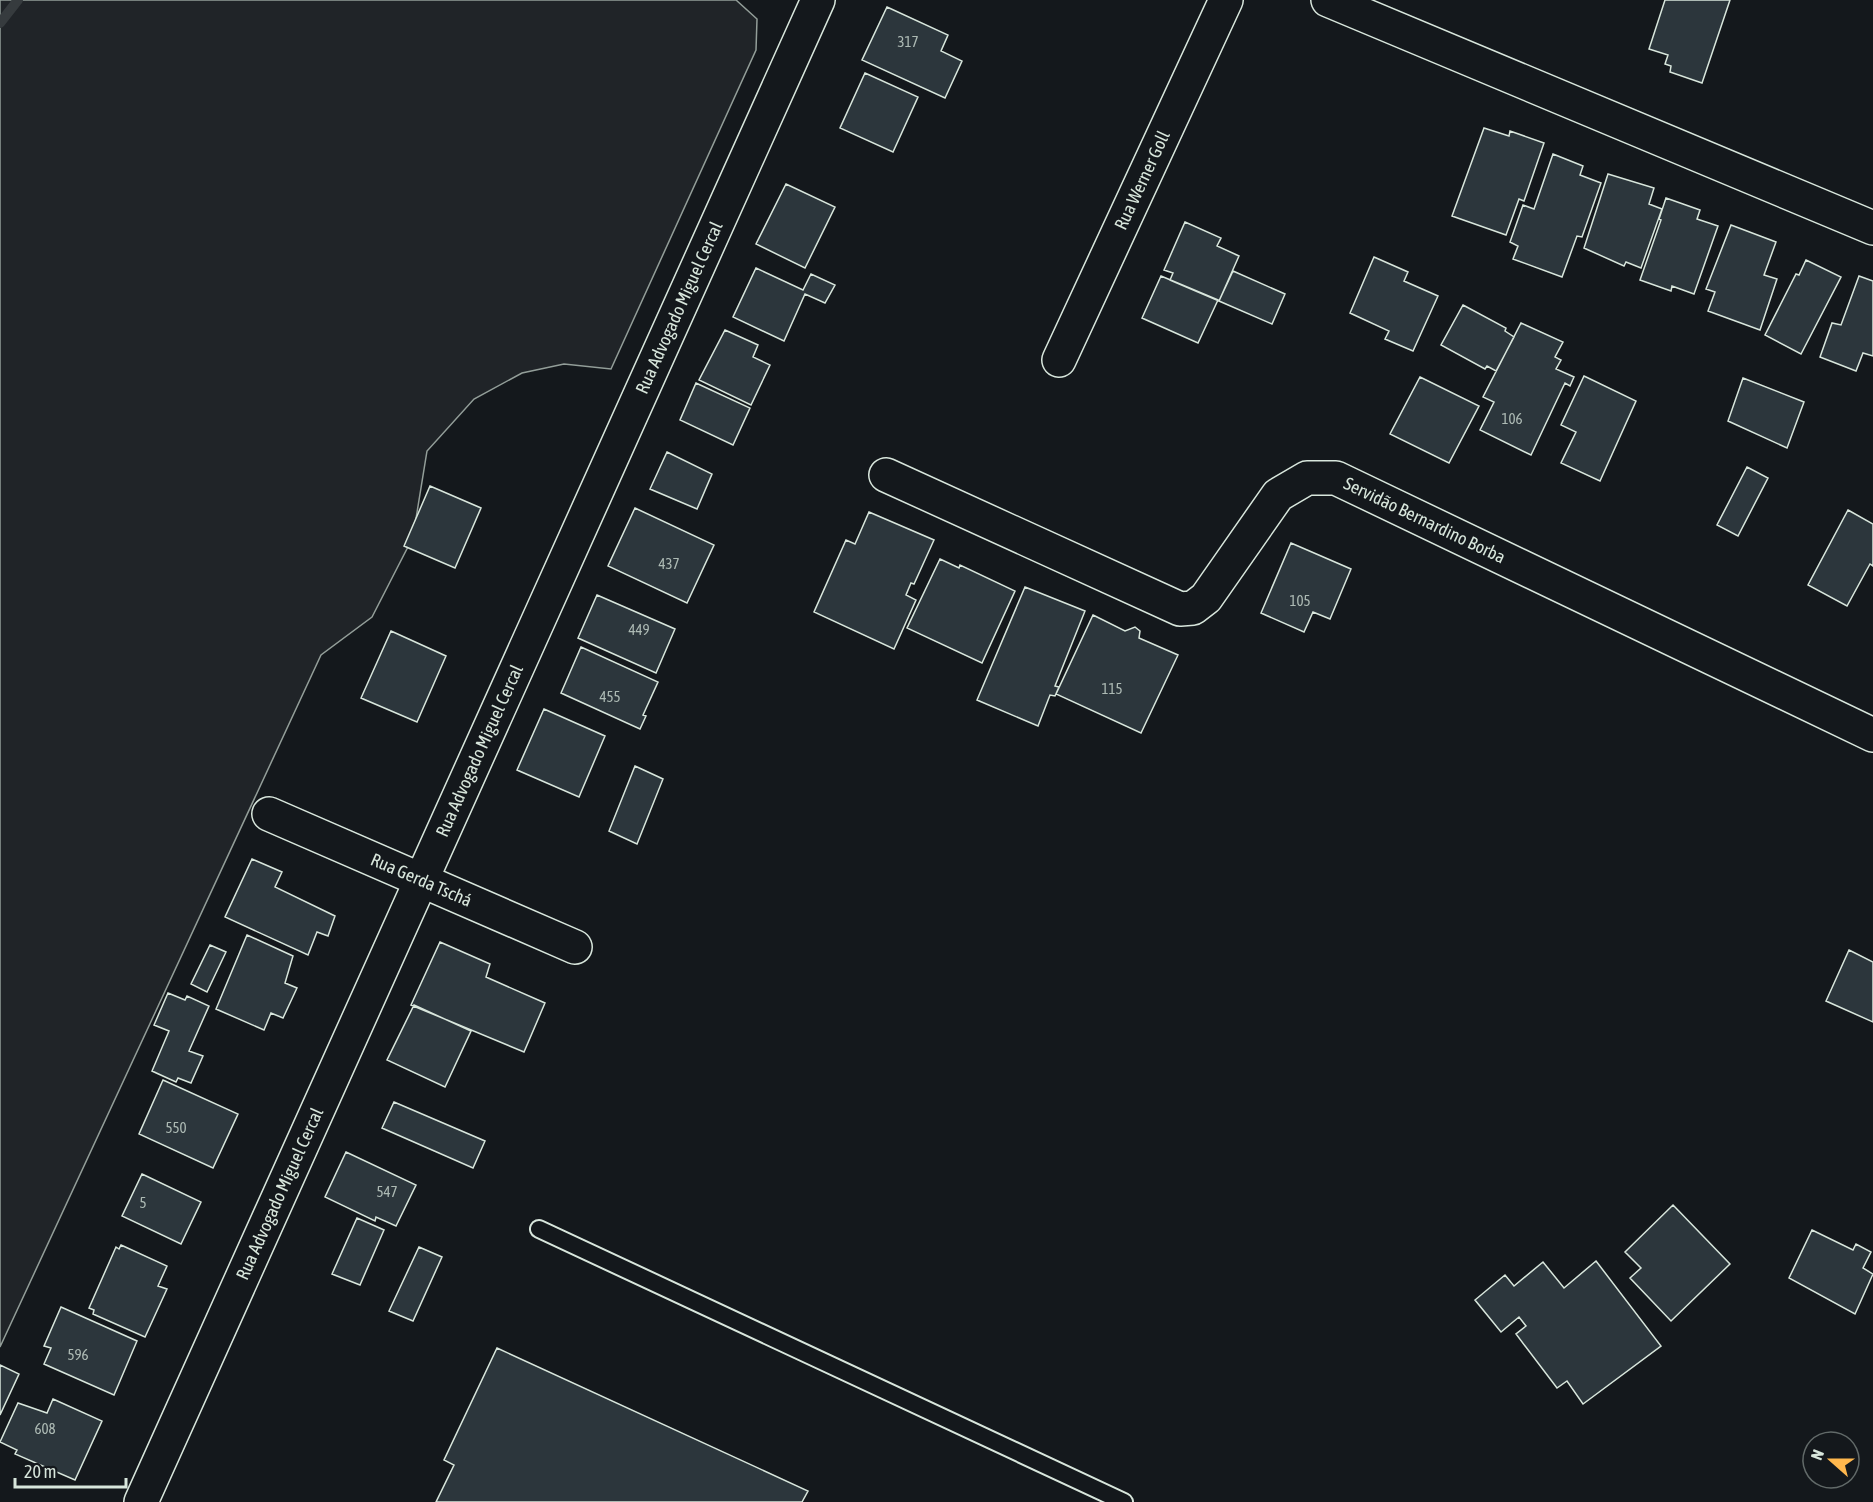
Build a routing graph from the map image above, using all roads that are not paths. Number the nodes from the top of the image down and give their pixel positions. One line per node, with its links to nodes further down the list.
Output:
1 (818, 0): 9 (street, Rua Advogado Miguel Cercal)
2 (1226, 0): 5 (street, Rua Werner Goll)
3 (1328, 0): 4 (street)
4 (1873, 228)
5 (1059, 360)
6 (886, 475): 7 (street, Servidão Bernardino Borba)
7 (1873, 735)
8 (269, 814): 9 (street, Rua Gerda Tschá)
9 (421, 880): 10 (street, Rua Gerda Tschá); 12 (street, Rua Advogado Miguel Cercal)
10 (574, 947)
11 (539, 1229): 13 (lane)
12 (141, 1502)
13 (1124, 1502)

